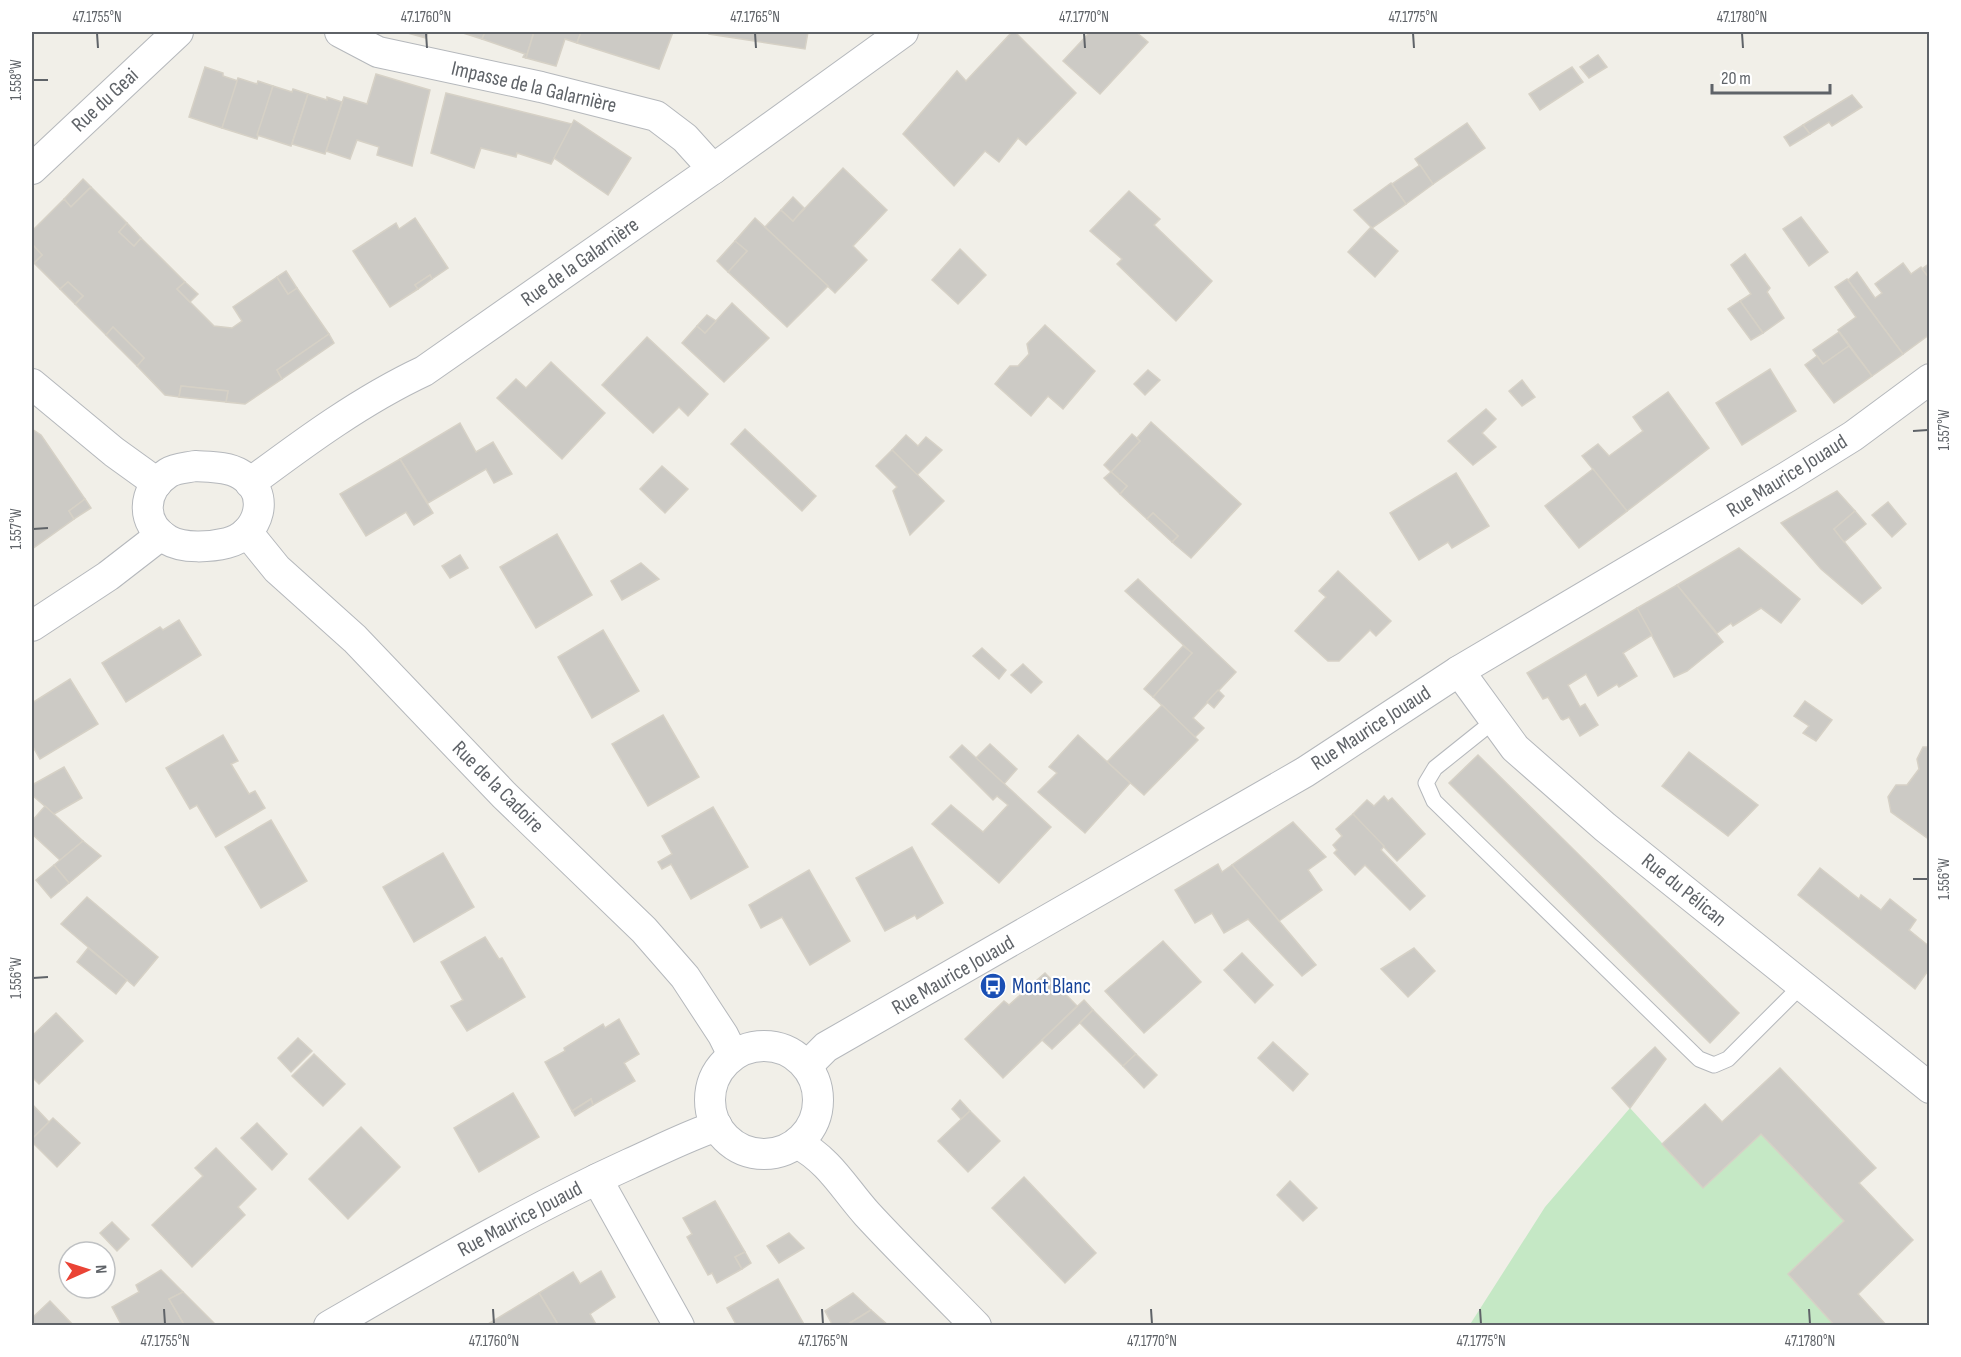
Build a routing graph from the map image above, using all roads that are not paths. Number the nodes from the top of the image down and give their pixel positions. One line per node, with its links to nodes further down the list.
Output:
1 (178, 32): 4 (street, Rue du Geai)
2 (340, 32): 5 (street, Impasse de la Galarnière)
3 (903, 32): 5 (street, Rue de la Galarnière)
4 (32, 169)
5 (713, 169): 9 (street, Rue de la Galarnière)
6 (1929, 379): 13 (street, Rue Maurice Jouaud)
7 (32, 384): 8 (street)
8 (157, 483): 9 (street); 11 (street)
9 (250, 483): 10 (street)
10 (247, 532): 11 (street); 16 (street, Rue de la Cadoire)
11 (161, 535): 12 (street)
12 (32, 626)
13 (1459, 671): 14 (street, Rue du Pélican); 17 (street, Rue Maurice Jouaud)
14 (1495, 720): 15 (street, Rue du Pélican); 15 (lane)
15 (1802, 985): 18 (street, Rue du Pélican)
16 (733, 1055): 17 (street); 19 (street)
17 (807, 1066): 20 (street)
18 (1929, 1088)
19 (717, 1126): 20 (street); 21 (street, Rue Maurice Jouaud)
20 (797, 1143): 24 (street)
21 (597, 1179): 22 (street, Rue Maurice Jouaud); 23 (street)
22 (329, 1326)
23 (679, 1326)
24 (976, 1326)

